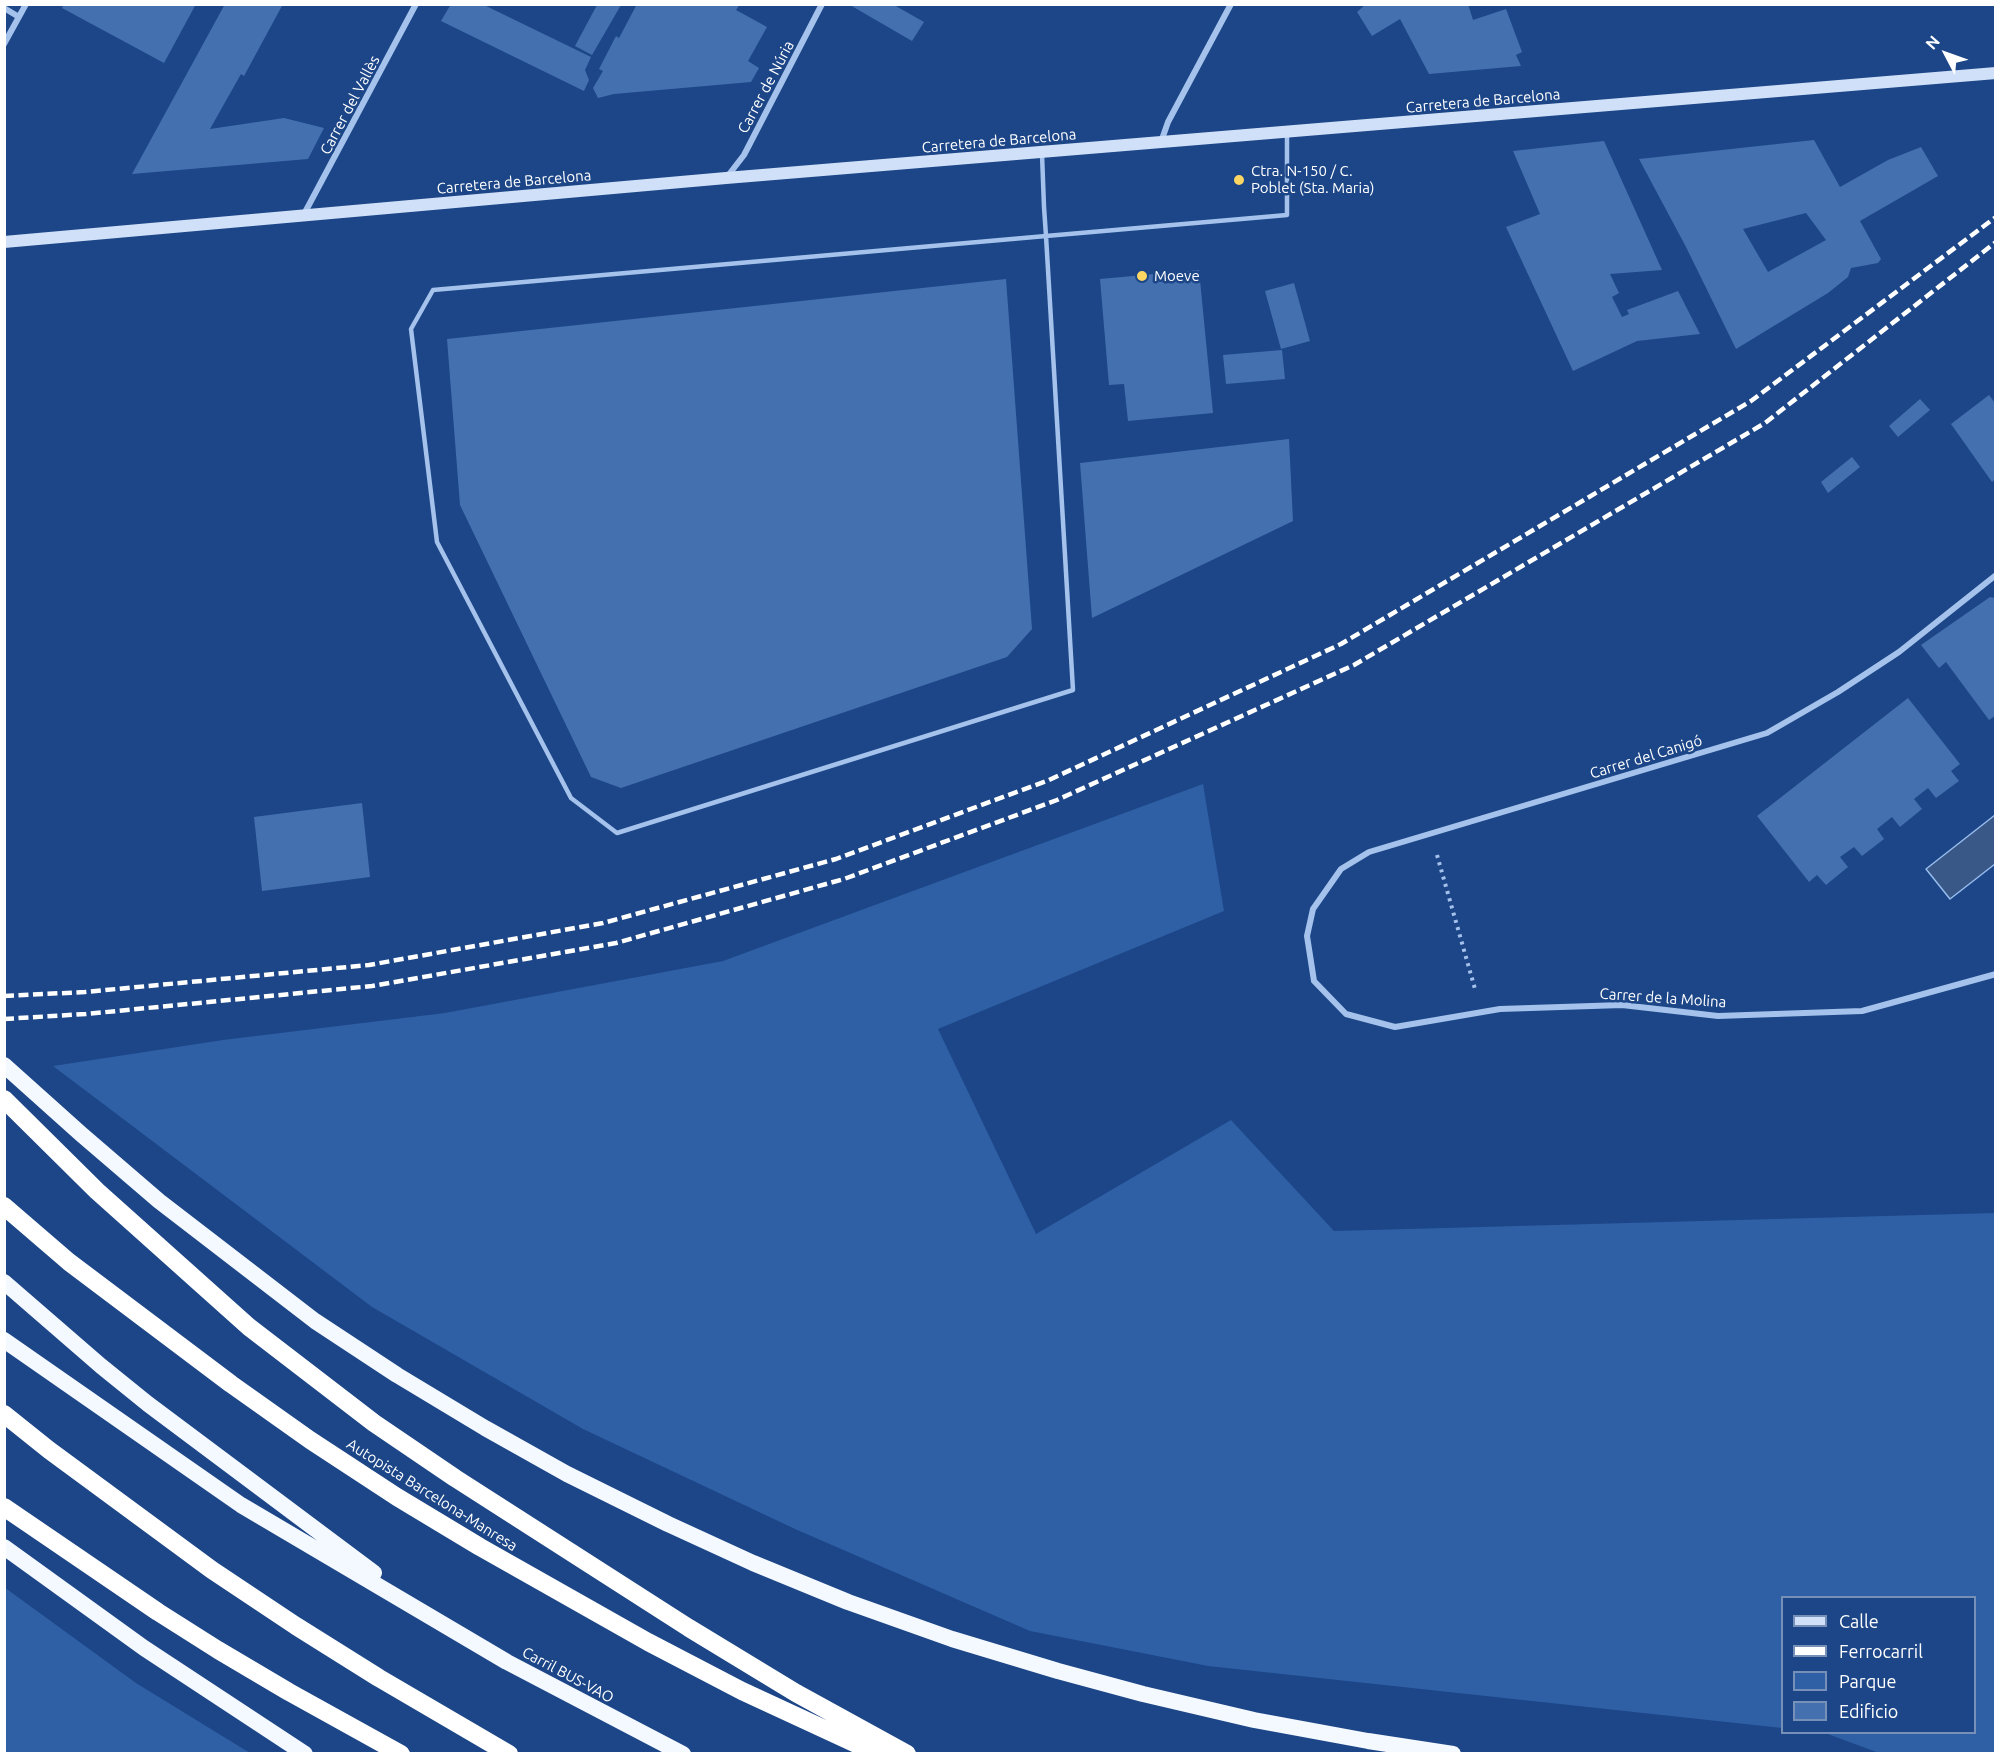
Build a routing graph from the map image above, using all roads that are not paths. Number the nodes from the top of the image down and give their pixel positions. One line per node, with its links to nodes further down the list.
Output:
1 (26, 4): 6 (street)
2 (416, 4): 13 (street, Carrer del Vallès)
3 (822, 4): 12 (street, Carrer de Núria)
4 (1231, 4): 10 (street)
5 (4, 8): 6 (street)
6 (20, 17): 7 (street)
7 (4, 44)
8 (1995, 74): 9 (main road, Carretera de Barcelona)
9 (1287, 132): 10 (main road, Carretera de Barcelona); 14 (lane)
10 (1160, 142): 11 (main road, Carretera de Barcelona)
11 (1042, 152): 12 (main road, Carretera de Barcelona); 14 (lane)
12 (726, 178): 13 (main road, Carretera de Barcelona)
13 (303, 216): 15 (main road, Carretera de Barcelona)
14 (1046, 236): 14 (lane)
15 (4, 242)
16 (1995, 575): 17 (street, Carrer del Canigó)
17 (1307, 936): 18 (street, Carrer de la Molina)
18 (1995, 974)
19 (4, 1065): 34 (highway)
20 (4, 1098): 33 (highway)
21 (4, 1206): 32 (highway, Autopista Barcelona-Manresa)
22 (4, 1282): 27 (highway)
23 (4, 1340): 27 (highway)
24 (4, 1414): 30 (highway)
25 (4, 1507): 29 (highway)
26 (4, 1547): 28 (highway)
27 (440, 1623): 31 (highway, Carril BUS-VAO)
28 (305, 1754)
29 (400, 1754)
30 (509, 1754)
31 (683, 1754)
32 (878, 1754)
33 (908, 1754)
34 (1453, 1754)

